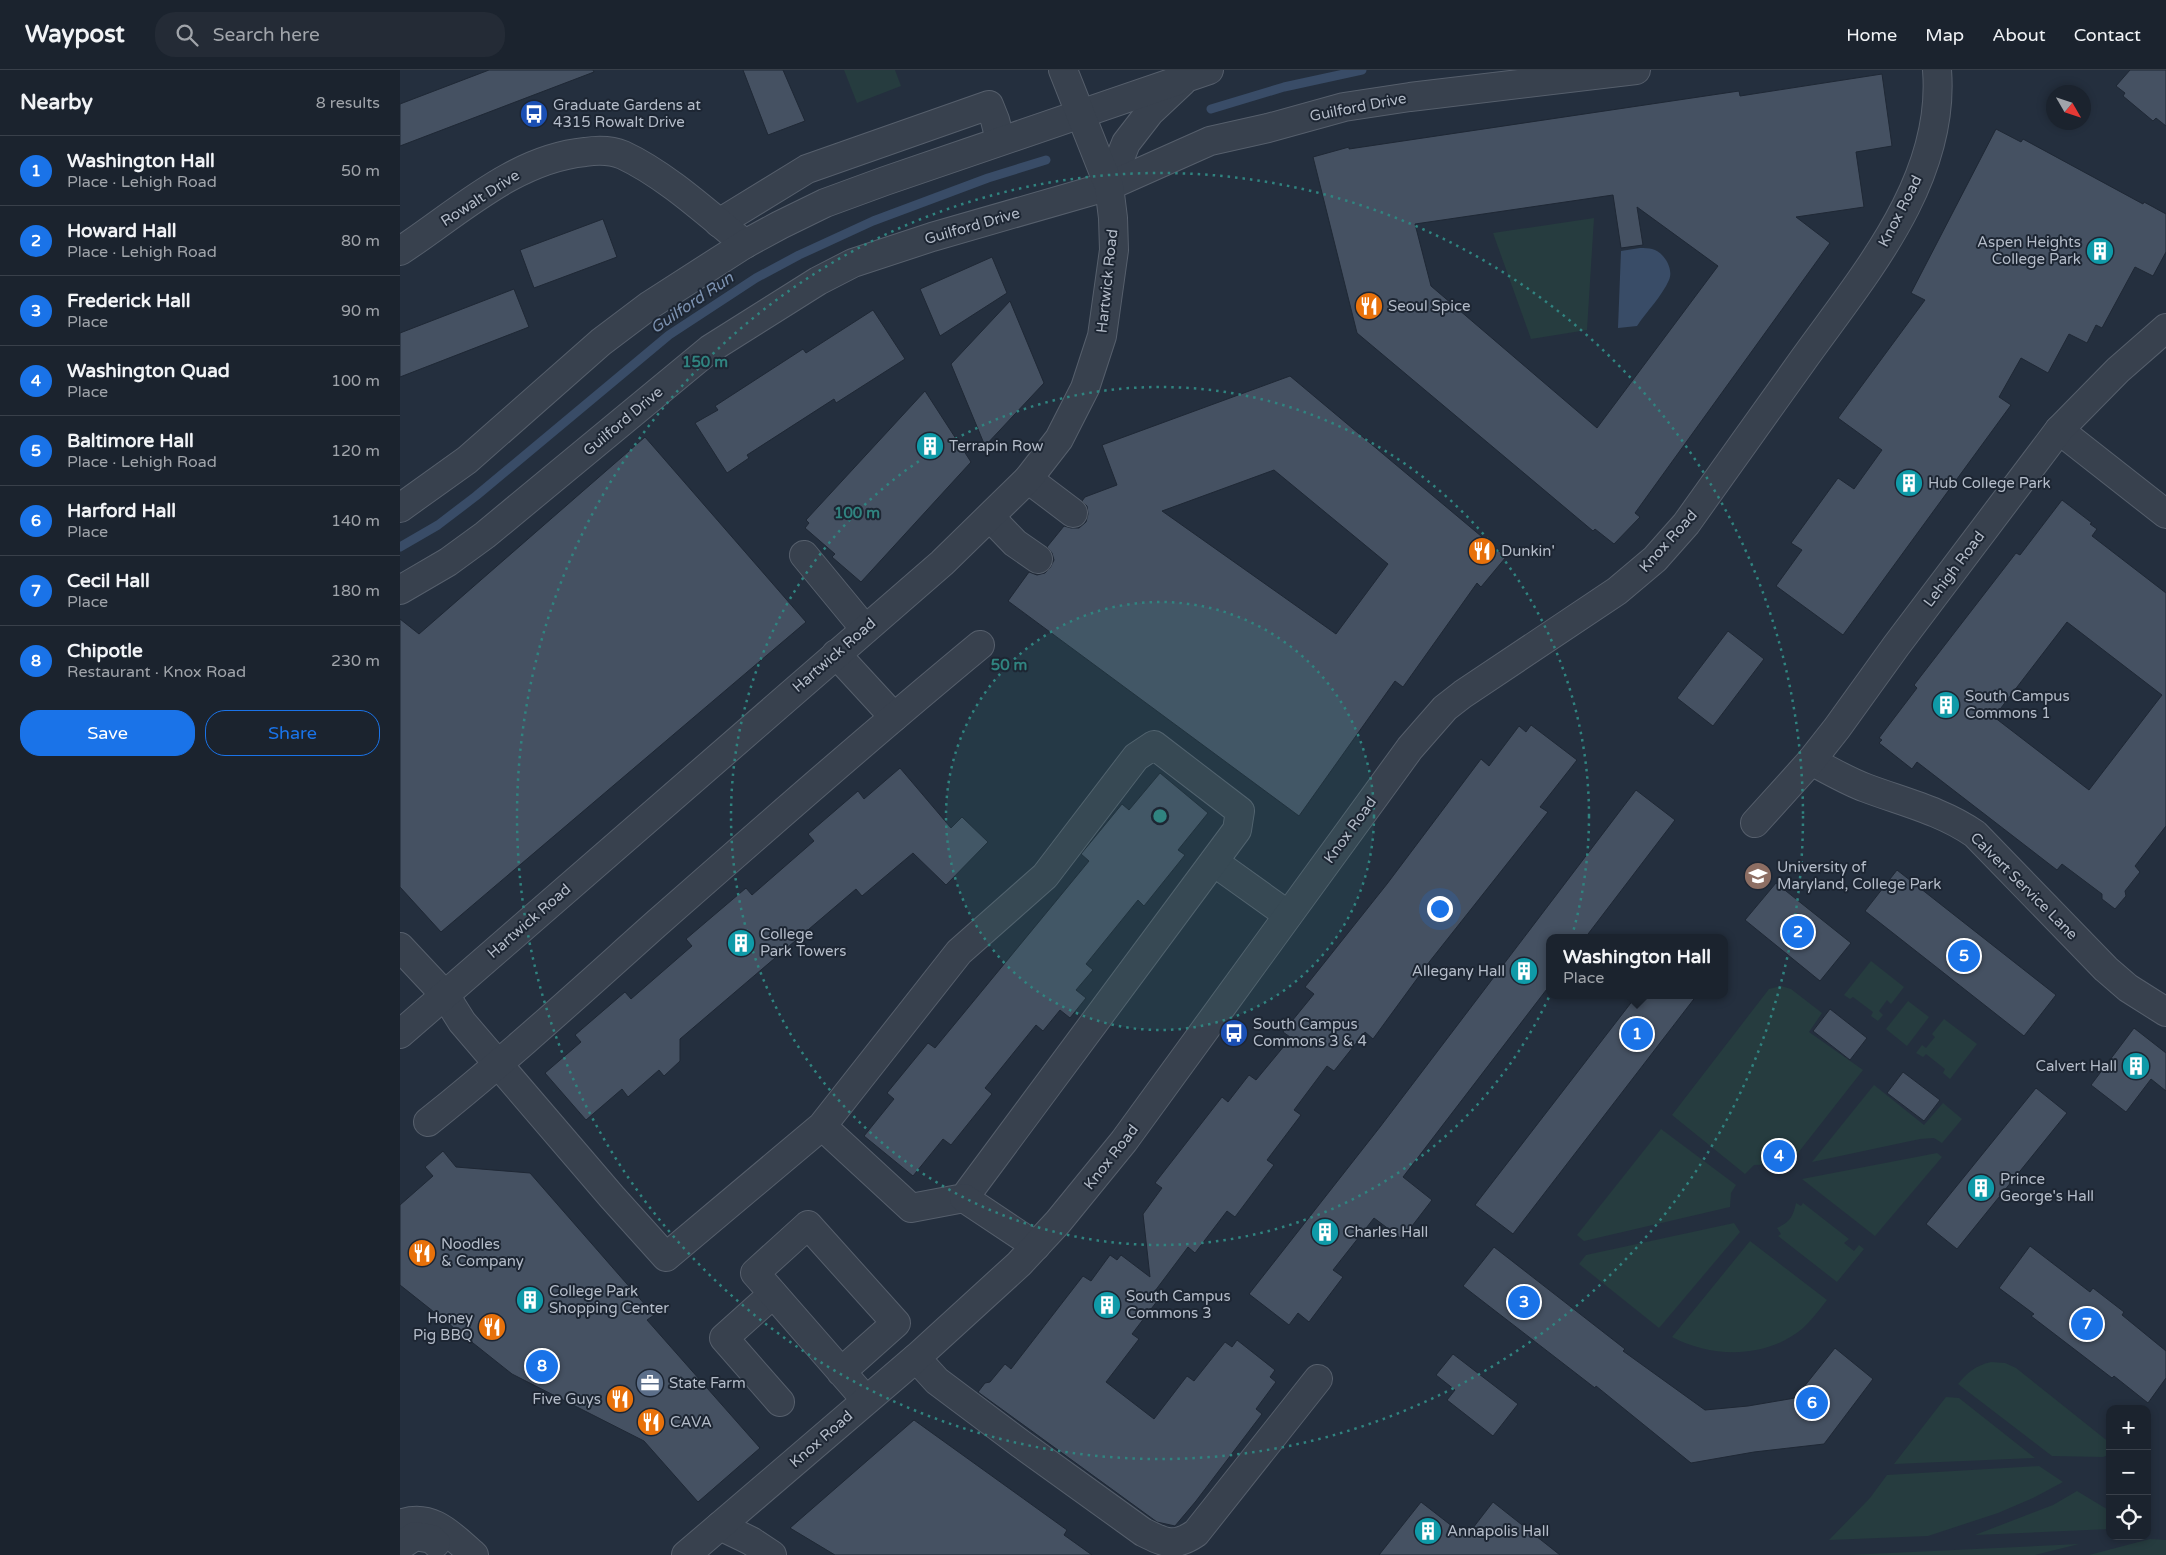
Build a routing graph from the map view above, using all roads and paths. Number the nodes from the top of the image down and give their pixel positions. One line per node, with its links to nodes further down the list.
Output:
1 (1063, 70): 5 (street, Hartwick Road)
2 (1636, 70): 7 (street, Guilford Drive)
3 (1937, 70): 28 (street, Knox Road)
4 (1199, 73): 5 (street); 7 (street)
5 (1079, 113): 6 (street); 7 (street, Hartwick Road)
6 (1000, 140): 8 (street); 9 (street)
7 (1109, 186): 13 (street, Hartwick Road); 20 (street, Guilford Drive)
8 (720, 223): 9 (street, Rowalt Drive); 10 (street, Rowalt Drive)
9 (745, 244): 14 (street)
10 (400, 251)
11 (2166, 328): 12 (street, Lehigh Road)
12 (2059, 430): 16 (street); 25 (street, Lehigh Road)
13 (1028, 479): 15 (street); 17 (street, Hartwick Road)
14 (400, 508)
15 (1073, 513)
16 (2166, 514)
17 (990, 517): 19 (street); 21 (street, Hartwick Road)
18 (804, 555): 21 (street)
19 (1038, 559)
20 (400, 590)
21 (865, 628): 23 (street, Hartwick Road)
22 (980, 645): 24 (street)
23 (836, 654): 24 (street); 30 (street, Hartwick Road)
24 (894, 717): 33 (street)
25 (1811, 761): 26 (street, Lehigh Road); 31 (street, Calvert Service Lane)
26 (1755, 823)
27 (1214, 862): 28 (street); 35 (street); 36 (street)
28 (1288, 915): 37 (street, Knox Road)
29 (400, 947): 30 (street)
30 (445, 995): 32 (street, Hartwick Road); 33 (street)
31 (2166, 1012)
32 (400, 1034)
33 (499, 1065): 34 (street); 35 (street)
34 (428, 1122)
35 (822, 1126): 36 (street)
36 (964, 1198): 37 (street)
37 (1036, 1246): 39 (street, Knox Road)
38 (774, 1294): 40 (street); 40 (street); 43 (street)
39 (916, 1358): 41 (street); 42 (street, Knox Road)
40 (841, 1372): 42 (street)
41 (1318, 1379)
42 (866, 1400): 45 (street, Knox Road)
43 (780, 1402)
44 (400, 1524): 50 (street)
45 (720, 1526): 51 (street, Knox Road); 52 (street)
46 (400, 1546): 49 (street)
47 (413, 1555): 48 (street)
48 (431, 1555)
49 (451, 1555)
50 (474, 1555)
51 (686, 1555)
52 (772, 1555)

